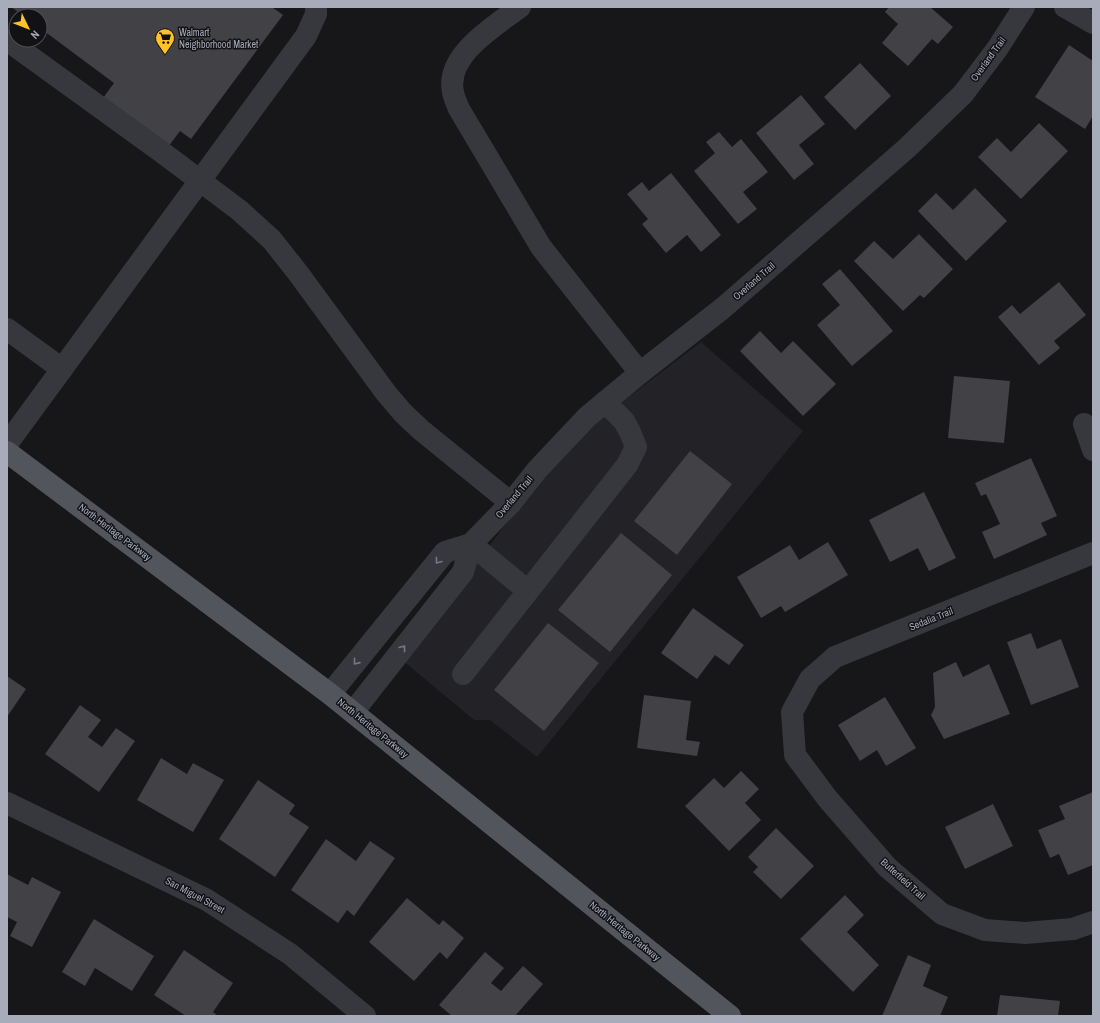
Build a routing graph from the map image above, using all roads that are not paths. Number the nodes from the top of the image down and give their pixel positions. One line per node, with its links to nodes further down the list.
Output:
1 (316, 7): 7 (street)
2 (520, 7): 10 (street)
3 (1024, 7): 10 (street, Overland Trail)
4 (1065, 7): 5 (street)
5 (1093, 23)
6 (7, 40): 7 (street)
7 (200, 181): 9 (street); 16 (street)
8 (7, 329): 9 (street)
9 (62, 369): 13 (street)
10 (640, 373): 11 (street, Overland Trail)
11 (605, 402): 16 (street, Overland Trail); 19 (street)
12 (1084, 424): 14 (street)
13 (7, 444)
14 (1093, 450)
15 (7, 452): 21 (main road, North Heritage Parkway)
16 (511, 503): 17 (street, Overland Trail)
17 (471, 544): 19 (street); 21 (street, Overland Trail, one-way to 21); 22 (street, Overland Trail, one-way to 17)
18 (1093, 553): 23 (street, Sedalia Trail)
19 (528, 591): 20 (street)
20 (463, 674)
21 (330, 694): 22 (main road, North Heritage Parkway)
22 (353, 712): 26 (main road, North Heritage Parkway)
23 (792, 712): 25 (street, Butterfield Trail)
24 (7, 803): 27 (street, San Miguel Street)
25 (1093, 922)
26 (726, 1015)
27 (365, 1016)

